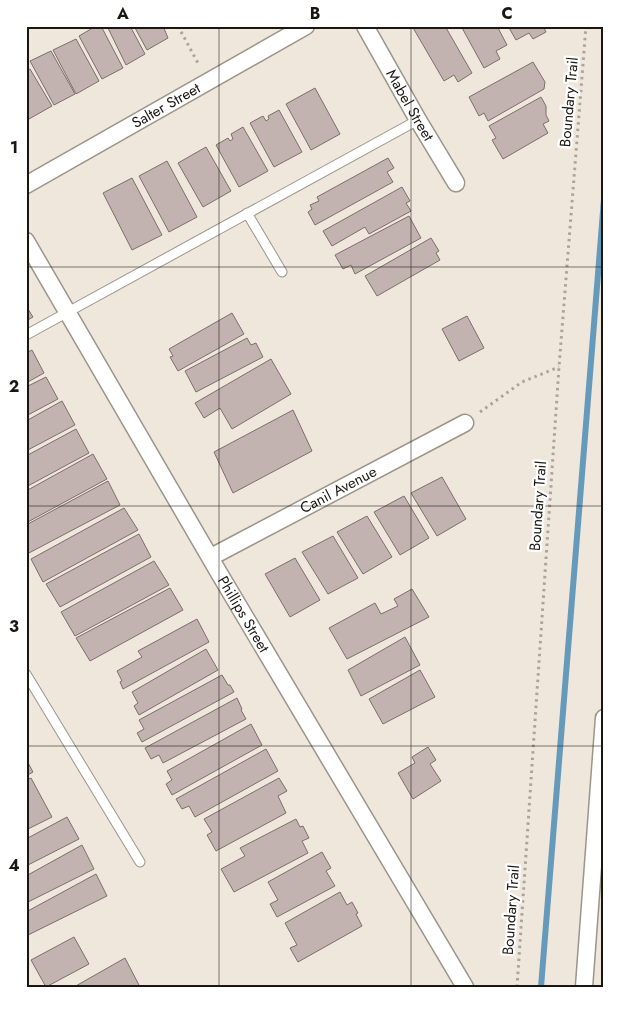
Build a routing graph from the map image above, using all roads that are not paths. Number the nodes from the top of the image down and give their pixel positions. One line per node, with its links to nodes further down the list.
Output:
1 (306, 26): 5 (street, Salter Street)
2 (365, 26): 3 (street, Mabel Street)
3 (418, 120): 4 (street, Mabel Street); 6 (lane)
4 (456, 183)
5 (26, 185)
6 (247, 213): 8 (lane); 9 (lane)
7 (26, 241): 9 (street, Phillips Street)
8 (282, 272)
9 (68, 312): 10 (lane); 12 (street, Phillips Street)
10 (26, 335)
11 (466, 423): 12 (street, Canil Avenue)
12 (211, 557): 16 (street, Phillips Street)
13 (26, 674): 15 (lane)
14 (604, 718): 17 (street)
15 (140, 862)
16 (465, 987)
17 (584, 987)

